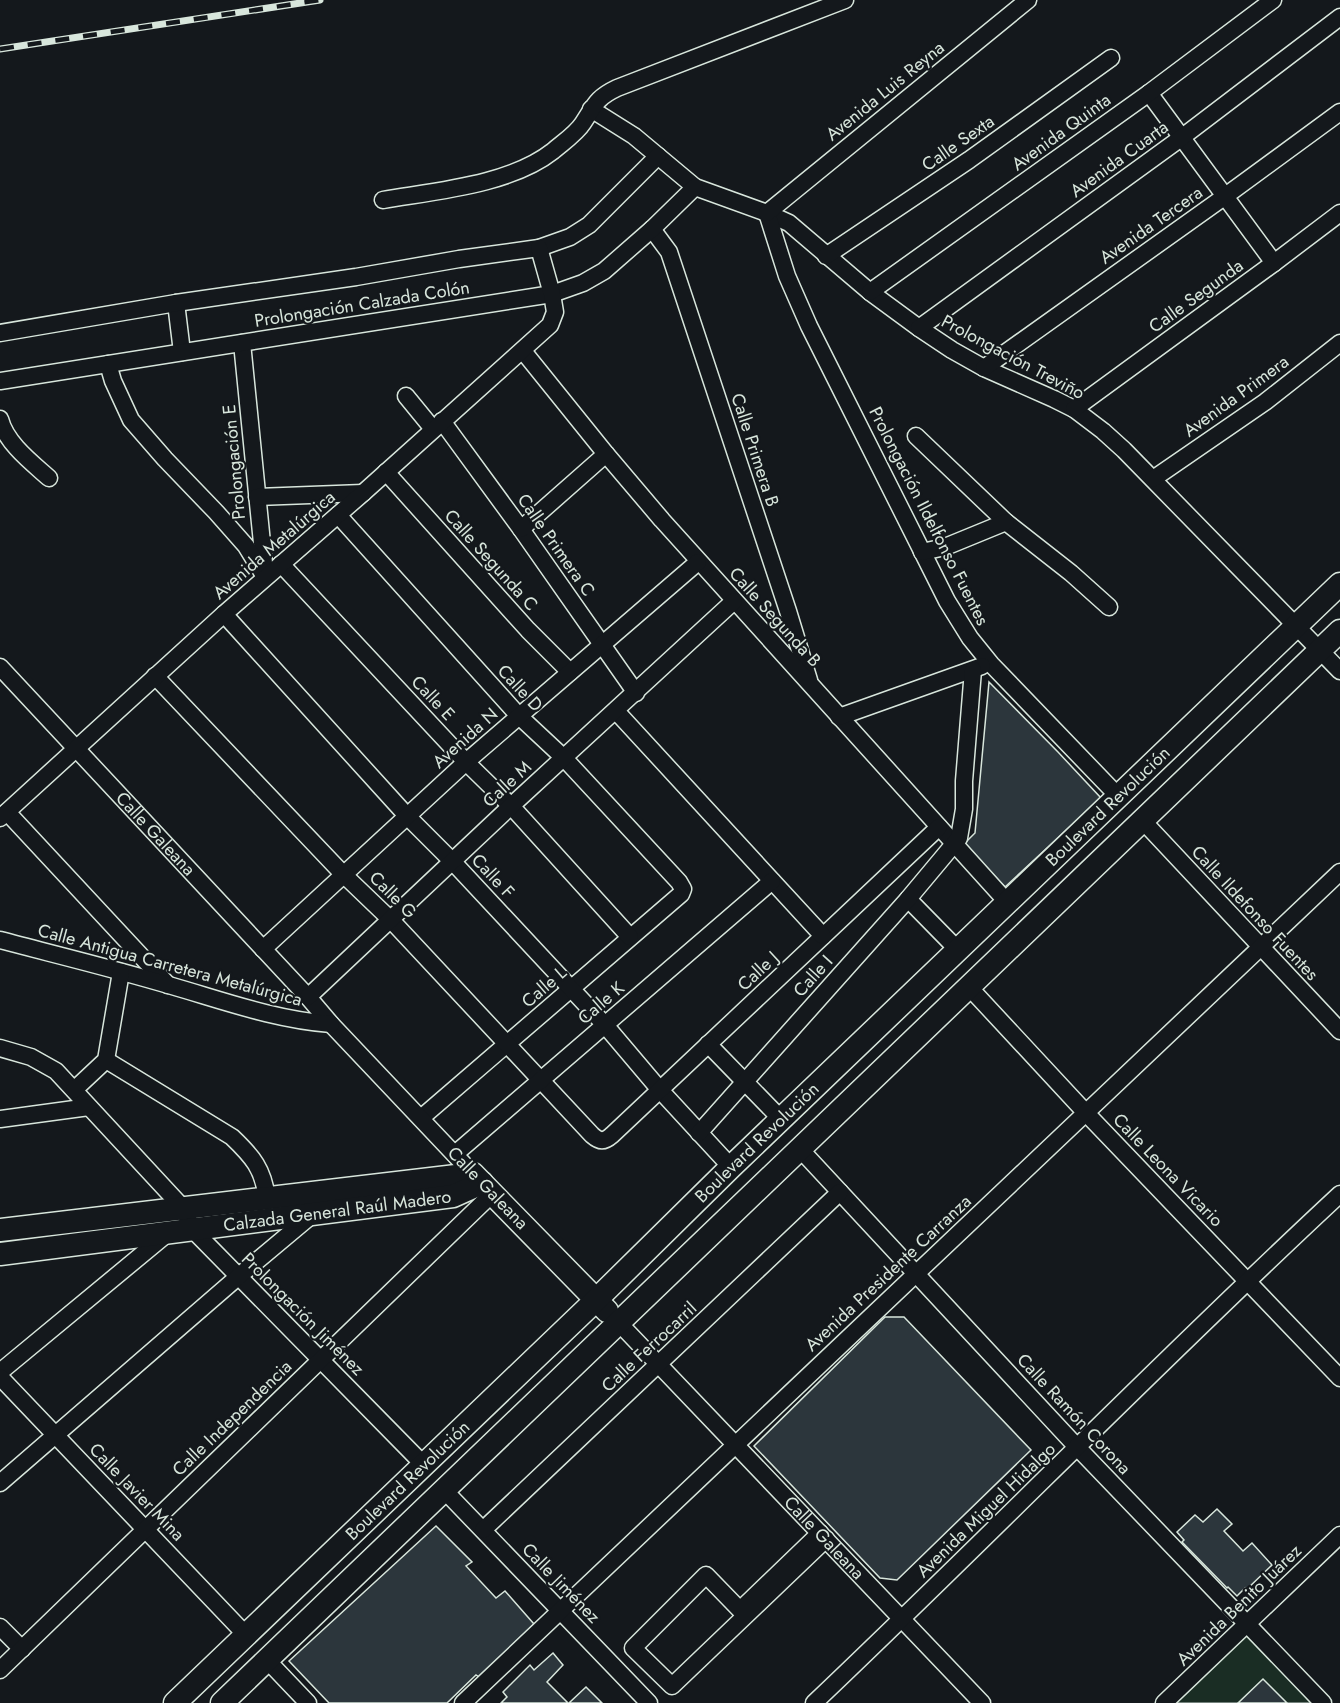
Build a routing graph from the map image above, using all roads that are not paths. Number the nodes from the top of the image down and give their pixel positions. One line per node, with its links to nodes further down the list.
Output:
1 (845, 0): 7 (street)
2 (1028, 0): 14 (street, Avenida Luis Reyna)
3 (1273, 0): 6 (street, Avenida Quinta)
4 (1340, 17): 9 (street, Avenida Cuarta)
5 (1111, 58): 18 (street, Calle Sexta)
6 (1149, 93): 9 (street); 20 (street, Avenida Quinta)
7 (591, 109): 10 (street, Prolongación Treviño); 13 (street)
8 (1340, 112): 12 (street, Avenida Tercera)
9 (1181, 138): 12 (street); 23 (street, Avenida Cuarta)
10 (658, 156): 11 (street, Prolongación Treviño); 17 (street, Prolongación Calzada Colón)
11 (695, 187): 14 (street, Prolongación Treviño); 16 (street, Prolongación Calzada Colón)
12 (1224, 197): 19 (street); 30 (street, Avenida Tercera)
13 (382, 200)
14 (767, 213): 18 (street, Prolongación Treviño); 46 (street, Prolongación Ildelfonso Fuentes)
15 (1340, 213): 19 (street, Calle Segunda)
16 (652, 229): 21 (street, Prolongación Calzada Colón); 65 (street, Calle Primera B)
17 (539, 248): 21 (street, Avenida Metalúrgica); 22 (street, Prolongación Calzada Colón)
18 (826, 256): 20 (street, Prolongación Treviño)
19 (1274, 263): 33 (street, Calle Segunda)
20 (870, 292): 23 (street, Prolongación Treviño)
21 (552, 294): 25 (street, Prolongación Calzada Colón); 27 (street, Avenida Metalúrgica)
22 (176, 303): 24 (street, Prolongación Calzada Colón); 28 (street)
23 (919, 328): 30 (street, Prolongación Treviño)
24 (0, 333)
25 (242, 343): 28 (street, Prolongación Calzada Colón); 42 (street, Prolongación E)
26 (1340, 343): 40 (street, Avenida Primera)
27 (523, 351): 35 (street, Avenida Metalúrgica); 37 (street, Calle Segunda B)
28 (182, 352): 29 (street, Prolongación Calzada Colón)
29 (108, 364): 31 (street, Prolongación Calzada Colón); 49 (street)
30 (984, 368): 33 (street, Prolongación Treviño)
31 (0, 381)
32 (406, 396): 35 (street, Calle Primera C)
33 (1074, 409): 40 (street, Prolongación Treviño)
34 (0, 419): 39 (street)
35 (438, 425): 38 (street, Avenida Metalúrgica); 45 (street, Calle Primera C)
36 (916, 436): 44 (street)
37 (606, 454): 45 (street); 47 (street, Calle Segunda B)
38 (386, 472): 41 (street, Avenida Metalúrgica); 62 (street, Calle Segunda C)
39 (49, 478)
40 (1153, 479): 54 (street, Prolongación Treviño)
41 (363, 493): 42 (street); 43 (street, Avenida Metalúrgica)
42 (257, 497): 49 (street, Prolongación E)
43 (338, 515): 48 (street, Avenida Metalúrgica); 68 (street, Calle D)
44 (1006, 522): 46 (street); 52 (street)
45 (521, 529): 56 (street, Calle Primera C)
46 (922, 552): 58 (street, Prolongación Ildelfonso Fuentes)
47 (698, 561): 51 (street, Calle Segunda B); 56 (street, Avenida N)
48 (281, 564): 49 (street, Avenida Metalúrgica); 72 (street, Calle E)
49 (265, 577): 53 (street, Avenida Metalúrgica)
50 (1340, 584): 54 (main road, Boulevard Revolución)
51 (734, 601): 65 (street, Calle Segunda B); 66 (street, Calle M)
52 (1109, 607)
53 (224, 614): 63 (street, Avenida Metalúrgica); 76 (street, Calle F)
54 (1296, 626): 57 (street, Prolongación Treviño); 73 (main road, Boulevard Revolución)
55 (1340, 631): 57 (main road)
56 (603, 644): 62 (street, Avenida N); 66 (street, Calle Primera C)
57 (1320, 650): 61 (street, Prolongación Treviño); 77 (main road)
58 (991, 664): 60 (street); 73 (street, Prolongación Ildelfonso Fuentes)
59 (0, 667): 64 (street, Calle Galeana)
60 (973, 670): 69 (street); 79 (street)
61 (1340, 671)
62 (570, 672): 68 (street, Avenida N)
63 (155, 676): 70 (street, Avenida Metalúrgica); 82 (street, Calle G)
64 (7, 681): 70 (street, Calle Galeana)
65 (813, 688): 69 (street, Calle Segunda B)
66 (636, 693): 67 (street, Calle M)
67 (616, 711): 71 (street, Calle M); 83 (street)
68 (519, 716): 71 (street, Calle D); 72 (street, Avenida N)
69 (838, 717): 78 (street, Calle Segunda B)
70 (77, 748): 75 (street, Avenida Metalúrgica); 92 (street, Calle Galeana)
71 (564, 758): 74 (street, Calle M); 84 (street, Calle D)
72 (466, 762): 74 (street, Calle E); 76 (street, Avenida N)
73 (1118, 796): 86 (main road, Boulevard Revolución)
74 (511, 806): 80 (street, Calle M); 89 (street, Calle E)
75 (4, 815): 95 (street)
76 (408, 816): 80 (street, Calle F); 82 (street, Avenida N)
77 (1143, 821): 91 (street, Calle Ildefonso Fuentes); 96 (main road)
78 (939, 827): 79 (street, Calle Segunda B); 88 (street, Calle J)
79 (954, 843): 85 (street, Calle I); 86 (street, Calle Segunda B)
80 (453, 862): 87 (street, Calle M); 97 (street, Calle F)
81 (1340, 872): 91 (street, Avenida Presidente Carranza)
82 (343, 874): 87 (street, Calle G); 92 (street, Avenida N)
83 (772, 881): 88 (street); 100 (street, Calle K)
84 (679, 882): 89 (street, Calle L)
85 (908, 899): 93 (street); 107 (street, Calle I)
86 (1007, 902): 93 (main road, Boulevard Revolución)
87 (391, 920): 98 (street, Calle M); 103 (street, Calle G)
88 (823, 936): 102 (street, Calle J)
89 (630, 937): 97 (street, Calle L)
90 (0, 940): 94 (street, Calle Antigua Carretera Metalúrgica)
91 (1261, 947): 101 (street, Calle Ildefonso Fuentes); 111 (street, Avenida Presidente Carranza)
92 (263, 948): 98 (street, Calle Galeana)
93 (958, 950): 114 (main road, Boulevard Revolución)
94 (121, 972): 95 (street, Calle Antigua Carretera Metalúrgica); 105 (street)
95 (169, 985): 99 (street, Calle Antigua Carretera Metalúrgica)
96 (969, 987): 111 (street, Calle Leona Vicario); 117 (main road)
97 (572, 989): 100 (street, Calle F); 103 (street, Calle L)
98 (308, 997): 99 (street, Calle Galeana)
99 (331, 1024): 112 (street, Calle Galeana)
100 (605, 1025): 106 (street, Calle K); 109 (street, Calle F)
101 (1340, 1031)
102 (708, 1044): 107 (street); 109 (street, Calle J)
103 (506, 1045): 106 (street, Calle G); 112 (street, Calle L)
104 (0, 1048): 108 (street, Prolongación Jiménez)
105 (106, 1060): 108 (street); 123 (street)
106 (541, 1081): 116 (street, Calle G); 118 (street, Calle K)
107 (744, 1082): 114 (street); 115 (street, Calle I)
108 (74, 1090): 110 (street, Prolongación Jiménez)
109 (660, 1090): 115 (street, Calle F); 116 (street, Calle J)
110 (89, 1107): 113 (street); 124 (street, Prolongación Jiménez)
111 (1086, 1113): 130 (street, Avenida Presidente Carranza); 132 (street, Calle Leona Vicario)
112 (421, 1118): 118 (street, Calle Galeana)
113 (0, 1119)
114 (781, 1119): 119 (main road, Boulevard Revolución)
115 (699, 1132): 119 (street, Calle F)
116 (602, 1141)
117 (800, 1149): 121 (street, Calle Ramón Corona); 134 (main road)
118 (455, 1154): 120 (street, Calle Galeana)
119 (731, 1167): 133 (main road, Boulevard Revolución)
120 (483, 1184): 123 (main road, Calzada General Raúl Madero); 125 (main road, Calzada General Raúl Madero); 133 (main road, Calle Galeana); 135 (street, Calle Independencia)
121 (840, 1192): 130 (street, Calle Ramón Corona); 136 (street, Calle Ferrocarril)
122 (1340, 1194): 132 (street, Avenida Miguel Hidalgo)
123 (267, 1198): 124 (main road, Calzada General Raúl Madero)
124 (183, 1208): 126 (street, Prolongación Jiménez); 127 (main road, Calzada General Raúl Madero)
125 (313, 1214): 126 (main road, Calzada General Raúl Madero); 131 (street)
126 (192, 1229): 128 (main road, Calzada General Raúl Madero); 131 (street, Prolongación Jiménez)
127 (0, 1230)
128 (169, 1232): 129 (main road, Calzada General Raúl Madero); 137 (street)
129 (0, 1254)
130 (916, 1274): 140 (street, Avenida Presidente Carranza); 141 (street, Calle Ramón Corona)
131 (239, 1276): 135 (street, Prolongación Jiménez); 139 (street)
132 (1247, 1280): 138 (street, Calle Leona Vicario); 141 (street, Avenida Miguel Hidalgo)
133 (597, 1300): 134 (main road, Calle Galeana); 142 (main road, Boulevard Revolución)
134 (619, 1323): 136 (street, Calle Galeana); 144 (main road)
135 (321, 1359): 142 (street, Prolongación Jiménez); 145 (street, Calle Independencia)
136 (658, 1364): 140 (street, Calle Galeana); 146 (street, Calle Ferrocarril)
137 (0, 1375): 139 (street, Calle Javier Mina)
138 (1340, 1378)
139 (56, 1435): 143 (street); 145 (street, Calle Javier Mina)
140 (736, 1445): 148 (street, Calle Galeana); 149 (street, Avenida Presidente Carranza)
141 (1077, 1448): 150 (street, Avenida Miguel Hidalgo); 151 (street, Calle Ramón Corona)
142 (424, 1465): 153 (main road, Boulevard Revolución)
143 (0, 1483)
144 (444, 1490): 146 (street, Calle Jiménez); 155 (main road)
145 (146, 1529): 153 (street, Calle Javier Mina); 154 (street, Calle Independencia)
146 (483, 1530): 149 (street, Calle Jiménez)
147 (1340, 1535): 151 (street, Avenida Benito Juárez)
148 (823, 1536): 148 (street); 150 (street, Calle Galeana)
149 (561, 1611): 160 (street, Avenida Presidente Carranza); 161 (street, Calle Jiménez)
150 (902, 1619): 162 (street, Avenida Miguel Hidalgo); 163 (street, Calle Galeana)
151 (1248, 1623): 164 (street, Avenida Benito Juárez); 165 (street, Calle Ramón Corona)
152 (0, 1627): 154 (street)
153 (246, 1635): 157 (main road, Boulevard Revolución)
154 (22, 1649): 156 (street, Calle Independencia)
155 (267, 1660): 158 (main road); 159 (street)
156 (0, 1670)
157 (175, 1703)
158 (222, 1703)
159 (307, 1703)
160 (463, 1703)
161 (649, 1703)
162 (814, 1703)
163 (982, 1703)
164 (1164, 1703)
165 (1323, 1703)

